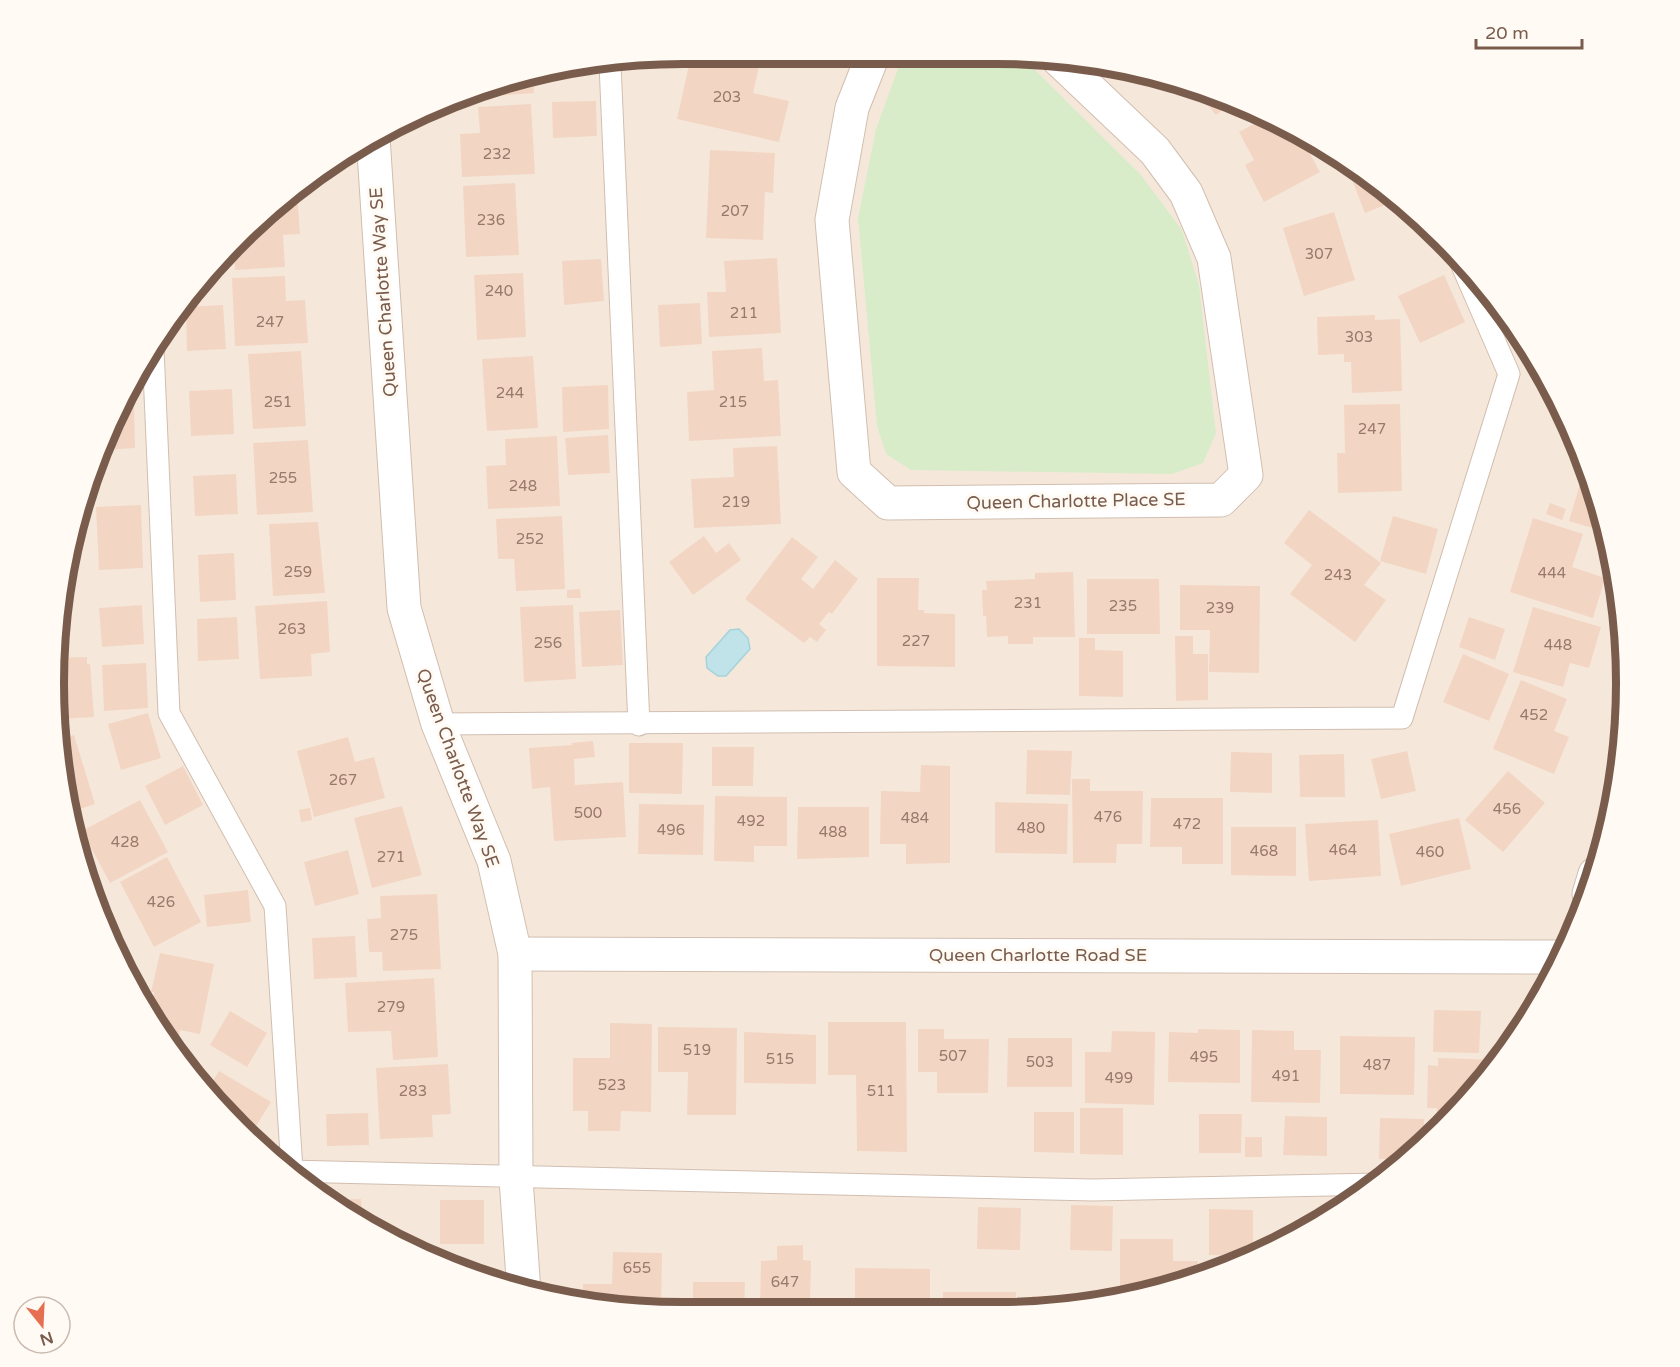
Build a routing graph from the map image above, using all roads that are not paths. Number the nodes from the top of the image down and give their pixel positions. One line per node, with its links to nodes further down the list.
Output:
1 (869, 64): 3 (street, Queen Charlotte Place SE)
2 (610, 69): 8 (lane)
3 (1069, 69)
4 (374, 147): 7 (street, Queen Charlotte Way SE)
5 (1471, 286): 8 (lane)
6 (154, 364): 11 (lane)
7 (438, 724): 8 (lane); 9 (street, Queen Charlotte Way SE)
8 (639, 725)
9 (515, 954): 10 (street, Queen Charlotte Road SE); 13 (street, Queen Charlotte Way SE)
10 (1552, 957)
11 (289, 1161)
12 (303, 1171): 13 (lane)
13 (516, 1179): 14 (lane); 15 (street, Queen Charlotte Way SE)
14 (1360, 1184)
15 (523, 1281)

